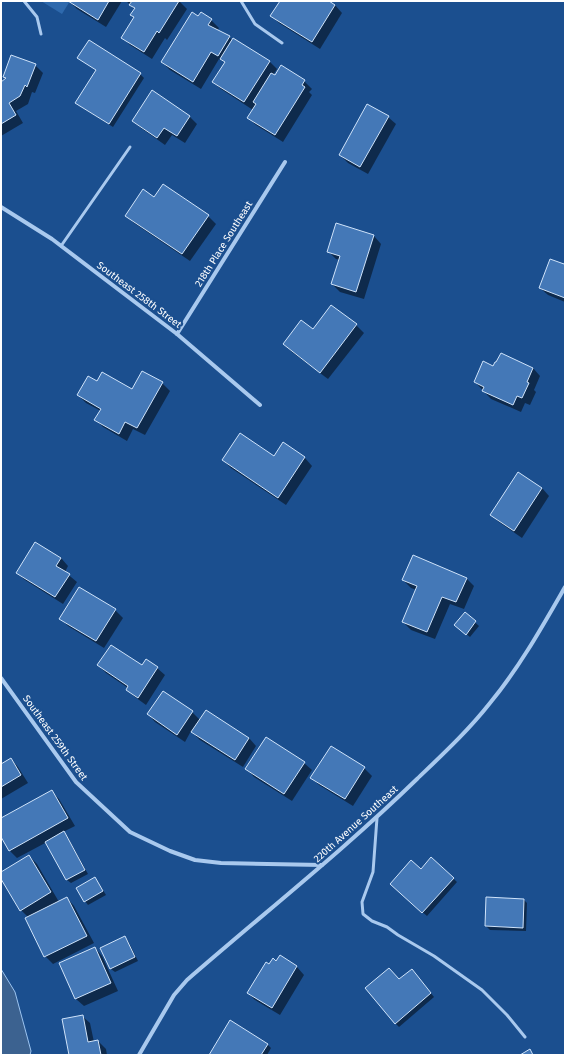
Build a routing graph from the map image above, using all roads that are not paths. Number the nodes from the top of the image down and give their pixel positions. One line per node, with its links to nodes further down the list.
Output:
1 (24, 1): 3 (lane)
2 (241, 1): 4 (lane)
3 (41, 34)
4 (282, 44)
5 (130, 147): 8 (lane)
6 (285, 162): 9 (street, 218th Place Southeast)
7 (1, 207): 8 (street, Southeast 258th Street)
8 (61, 246): 9 (street, Southeast 258th Street)
9 (177, 334): 10 (street, Southeast 258th Street)
10 (260, 405)
11 (565, 587): 13 (street, 220th Avenue Southeast)
12 (1, 678): 14 (street, Southeast 259th Street)
13 (377, 818): 14 (street, 220th Avenue Southeast); 15 (lane)
14 (323, 865): 16 (street, 220th Avenue Southeast)
15 (524, 1037)
16 (138, 1055)

